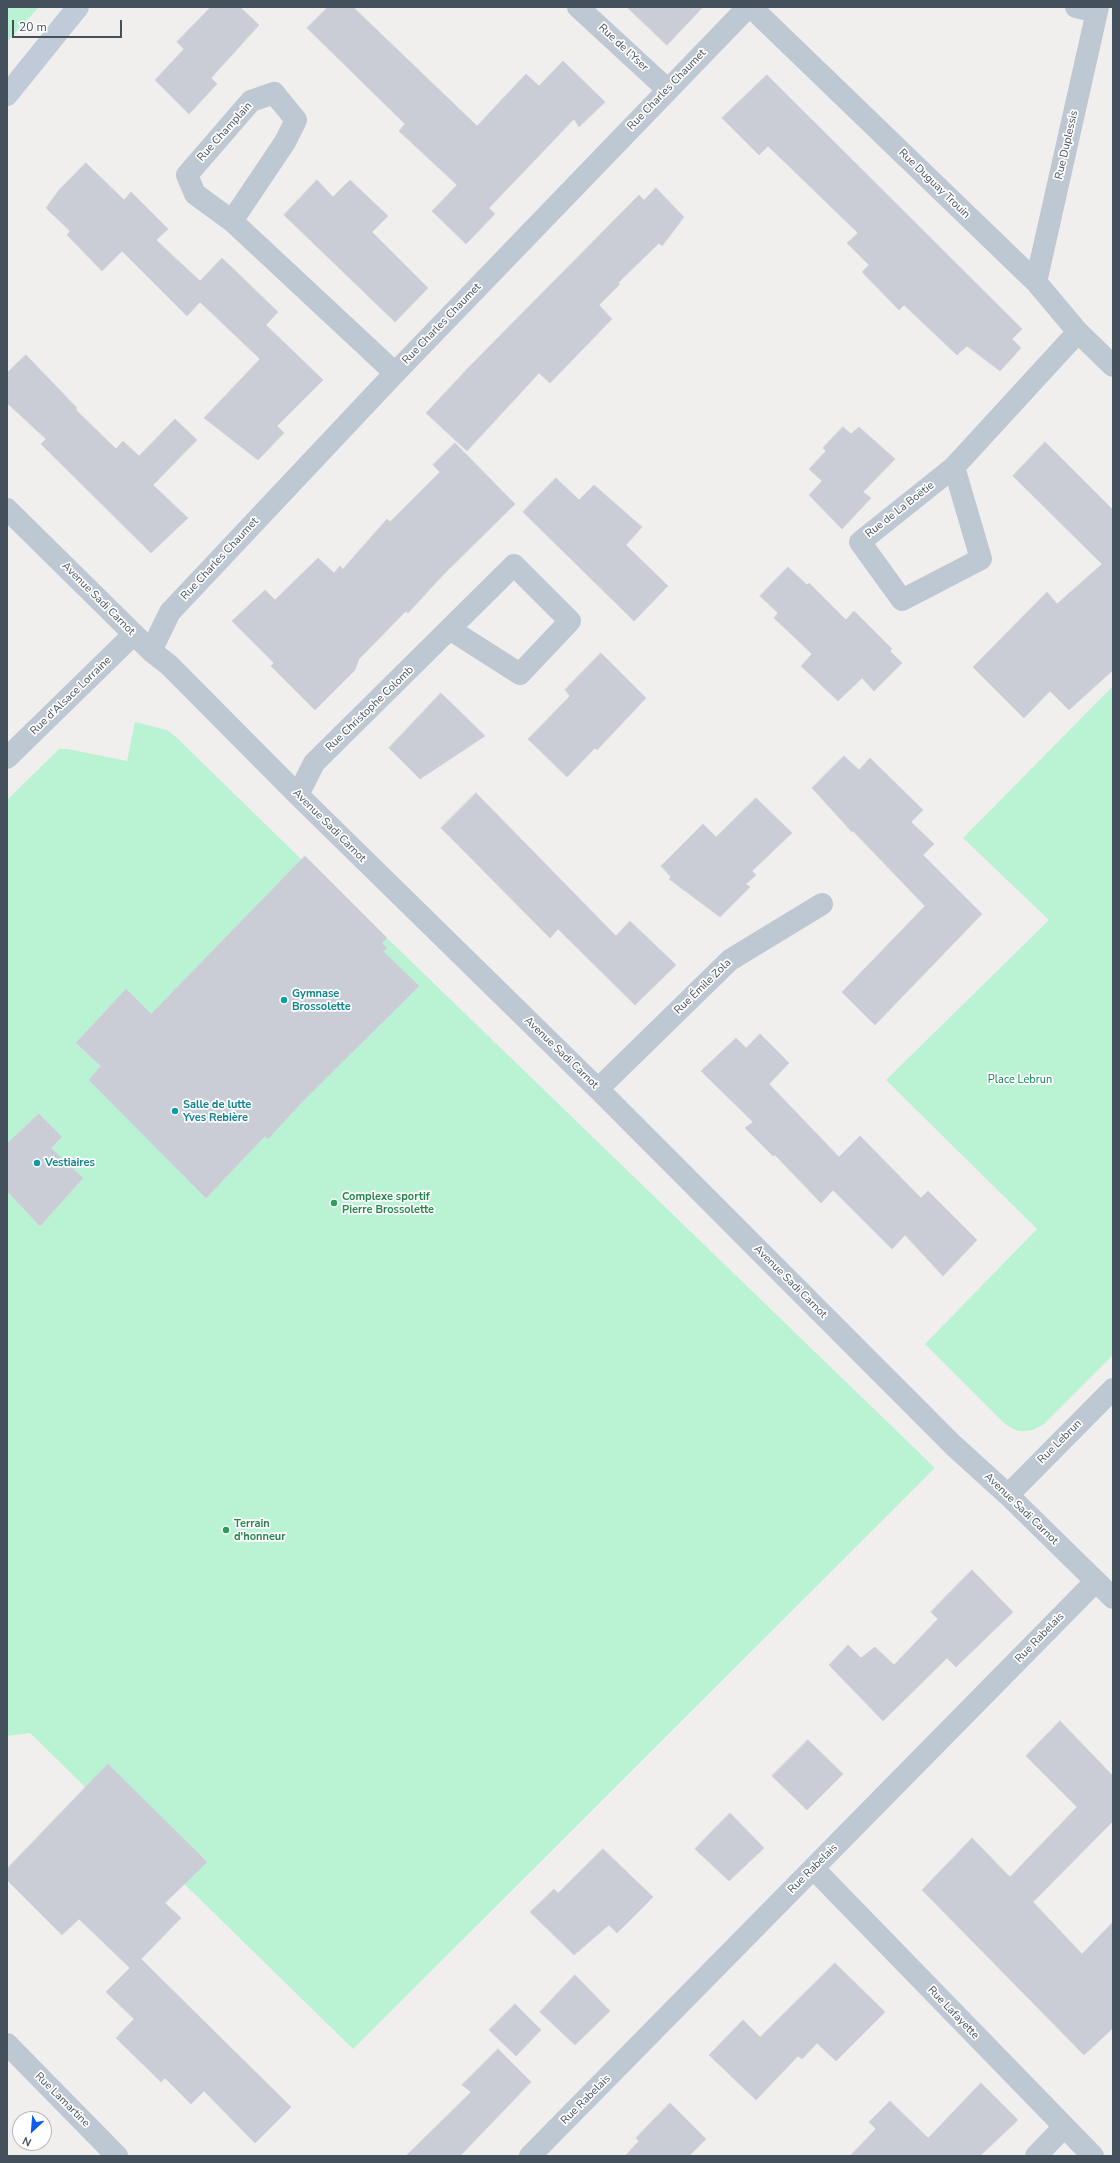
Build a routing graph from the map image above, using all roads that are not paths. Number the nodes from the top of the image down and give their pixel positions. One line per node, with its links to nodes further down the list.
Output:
1 (78, 7): 7 (main road)
2 (578, 7): 6 (street, Rue de l'Yser)
3 (748, 7): 6 (street, Rue Charles Chaumet)
4 (751, 7): 9 (street, Rue Duguay Trouin)
5 (1090, 9): 9 (street, Rue Duplessis)
6 (668, 90): 12 (street, Rue Charles Chaumet)
7 (7, 95)
8 (232, 221): 8 (street, Rue Champlain); 12 (street, Rue Champlain)
9 (1036, 282): 10 (street, Rue Duguay Trouin)
10 (1078, 332): 11 (street, Rue Duguay Trouin); 13 (street, Rue de La Boëtie)
11 (1113, 366)
12 (395, 373): 17 (street, Rue Charles Chaumet)
13 (954, 467): 13 (street, Rue de La Boëtie)
14 (7, 509): 16 (street, Avenue Sadi Carnot)
15 (451, 630): 15 (street, Rue Christophe Colomb); 19 (street, Rue Christophe Colomb)
16 (134, 634): 17 (street, Avenue Sadi Carnot); 18 (street, Rue d'Alsace Lorraine)
17 (151, 651): 19 (street, Avenue Sadi Carnot)
18 (7, 758)
19 (298, 795): 21 (street, Avenue Sadi Carnot)
20 (822, 904): 21 (street, Rue Émile Zola)
21 (598, 1089): 23 (street, Avenue Sadi Carnot)
22 (1113, 1389): 23 (street, Rue Lebrun)
23 (1008, 1495): 24 (street, Avenue Sadi Carnot)
24 (1096, 1581): 25 (street, Avenue Sadi Carnot); 26 (street, Rue Rabelais)
25 (1113, 1598)
26 (814, 1869): 28 (street, Rue Lafayette); 30 (street, Rue Rabelais)
27 (7, 2044): 29 (street, Rue Lamartine)
28 (1063, 2128): 31 (street); 32 (street, Rue Lafayette)
29 (117, 2156)
30 (530, 2156)
31 (1036, 2156)
32 (1092, 2156)

